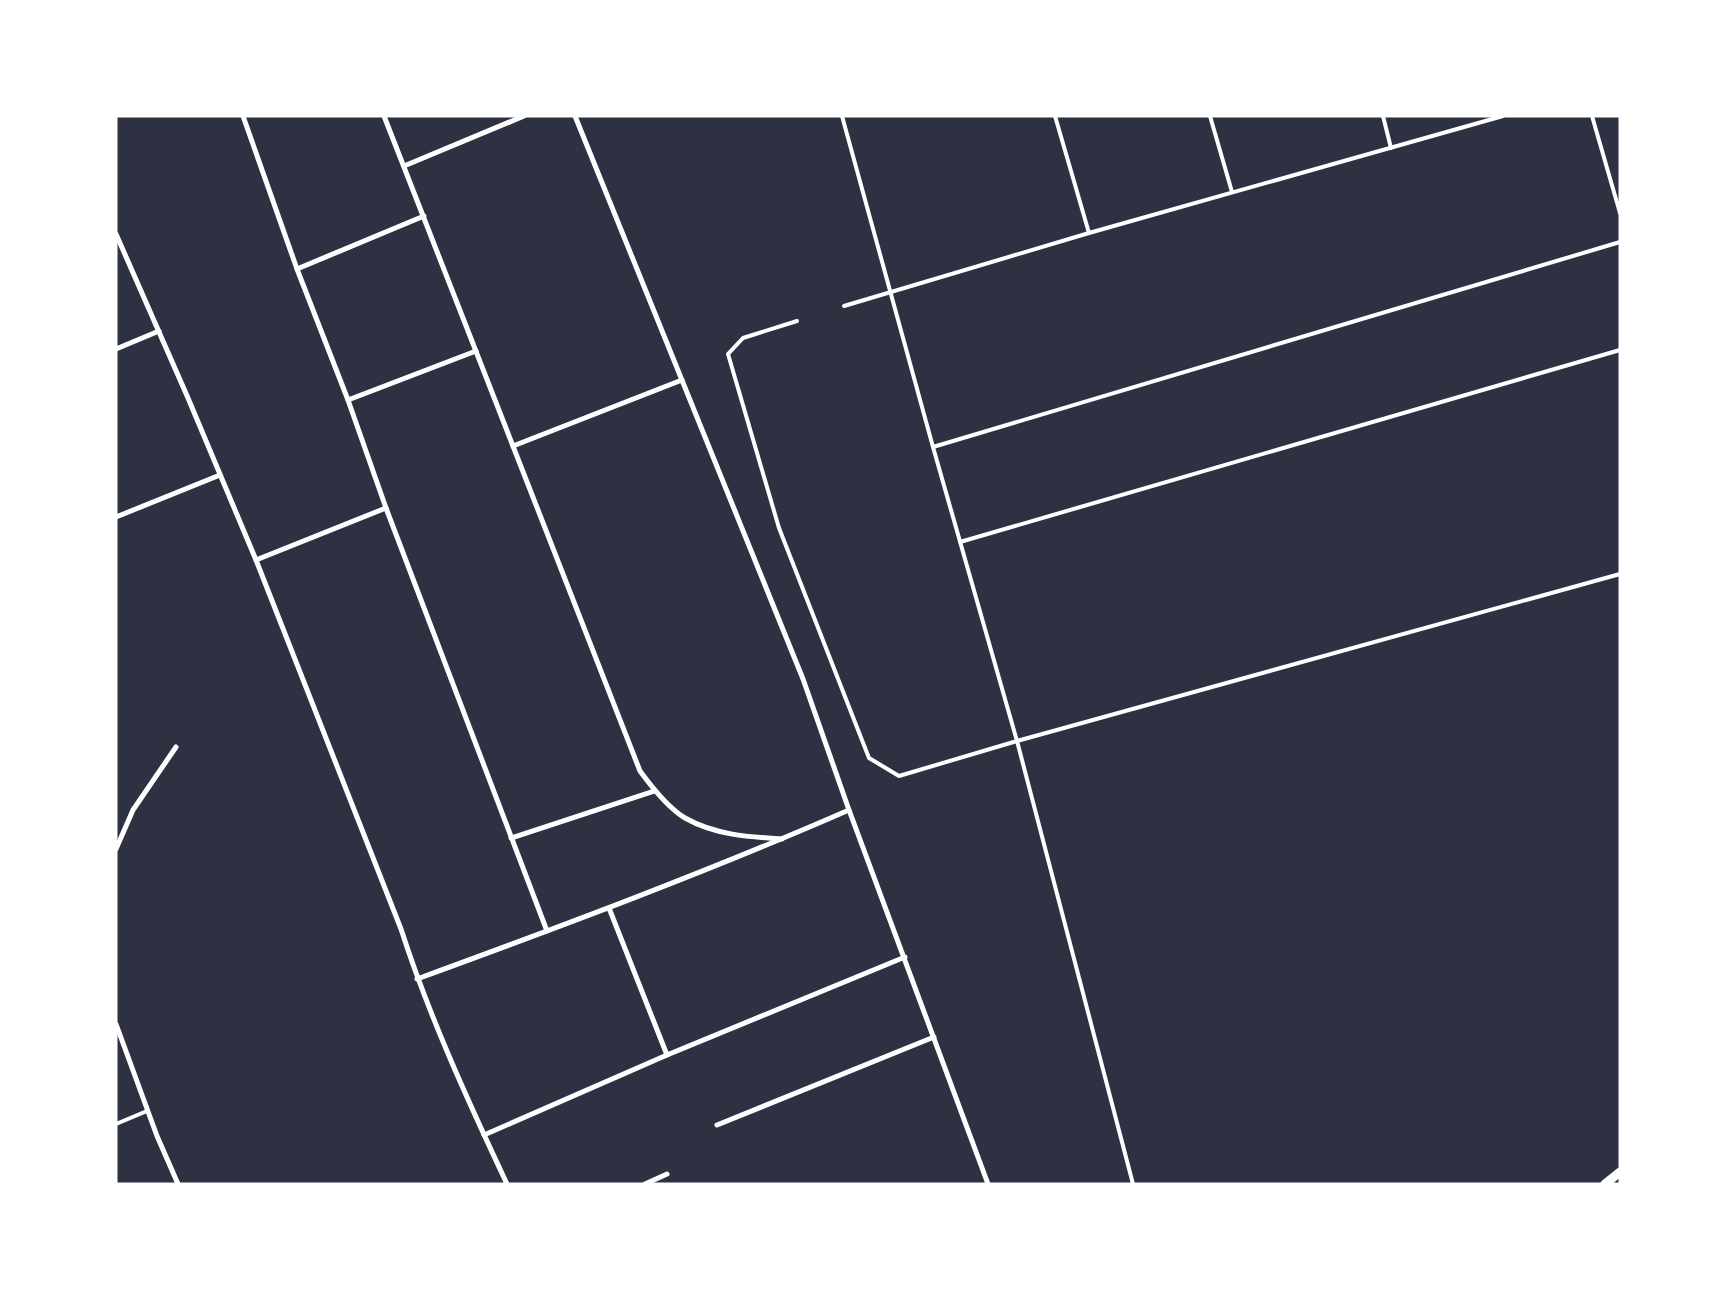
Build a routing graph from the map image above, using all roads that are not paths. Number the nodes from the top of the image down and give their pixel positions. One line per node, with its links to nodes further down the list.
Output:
1 (243, 116): 19 (street)
2 (384, 116): 12 (street)
3 (524, 116): 12 (street)
4 (576, 116): 27 (street)
5 (842, 116): 20 (lane)
6 (1055, 116): 16 (lane)
7 (1210, 116): 13 (lane)
8 (1383, 116): 11 (lane)
9 (1503, 116): 11 (lane)
10 (1592, 116): 14 (lane)
11 (1391, 148): 13 (lane)
12 (404, 166): 15 (street)
13 (1232, 192): 16 (lane)
14 (1620, 213)
15 (424, 216): 19 (street); 26 (street)
16 (1089, 232): 20 (lane)
17 (116, 234): 23 (street)
18 (1620, 242): 30 (lane)
19 (297, 269): 28 (street)
20 (891, 292): 21 (lane); 30 (lane)
21 (844, 306)
22 (797, 321): 37 (lane)
23 (159, 331): 24 (street); 31 (street)
24 (116, 349)
25 (1620, 350): 34 (lane)
26 (476, 351): 28 (street); 29 (street)
27 (682, 380): 29 (street); 40 (street)
28 (348, 400): 32 (street)
29 (513, 446): 39 (street)
30 (933, 447): 34 (lane)
31 (220, 475): 33 (street); 35 (street)
32 (386, 508): 35 (street); 41 (street)
33 (116, 517)
34 (960, 542): 37 (lane)
35 (256, 560): 47 (street)
36 (1620, 574): 37 (lane)
37 (1017, 741): 61 (lane)
38 (176, 747): 43 (street)
39 (654, 791): 41 (street); 42 (street)
40 (849, 810): 42 (street); 46 (street)
41 (511, 838): 45 (street)
42 (782, 839): 44 (street)
43 (116, 849)
44 (609, 908): 45 (street); 50 (street)
45 (547, 931): 47 (street)
46 (905, 957): 49 (street); 50 (street)
47 (417, 979): 54 (street)
48 (116, 1024): 51 (street)
49 (934, 1037): 53 (street); 60 (street)
50 (667, 1055): 54 (street)
51 (148, 1111): 52 (lane); 57 (street)
52 (116, 1124)
53 (717, 1125)
54 (484, 1135): 58 (street)
55 (1620, 1172): 62 (street)
56 (667, 1174): 59 (street)
57 (178, 1184)
58 (507, 1184)
59 (645, 1184)
60 (988, 1184)
61 (1133, 1184)
62 (1605, 1184)

